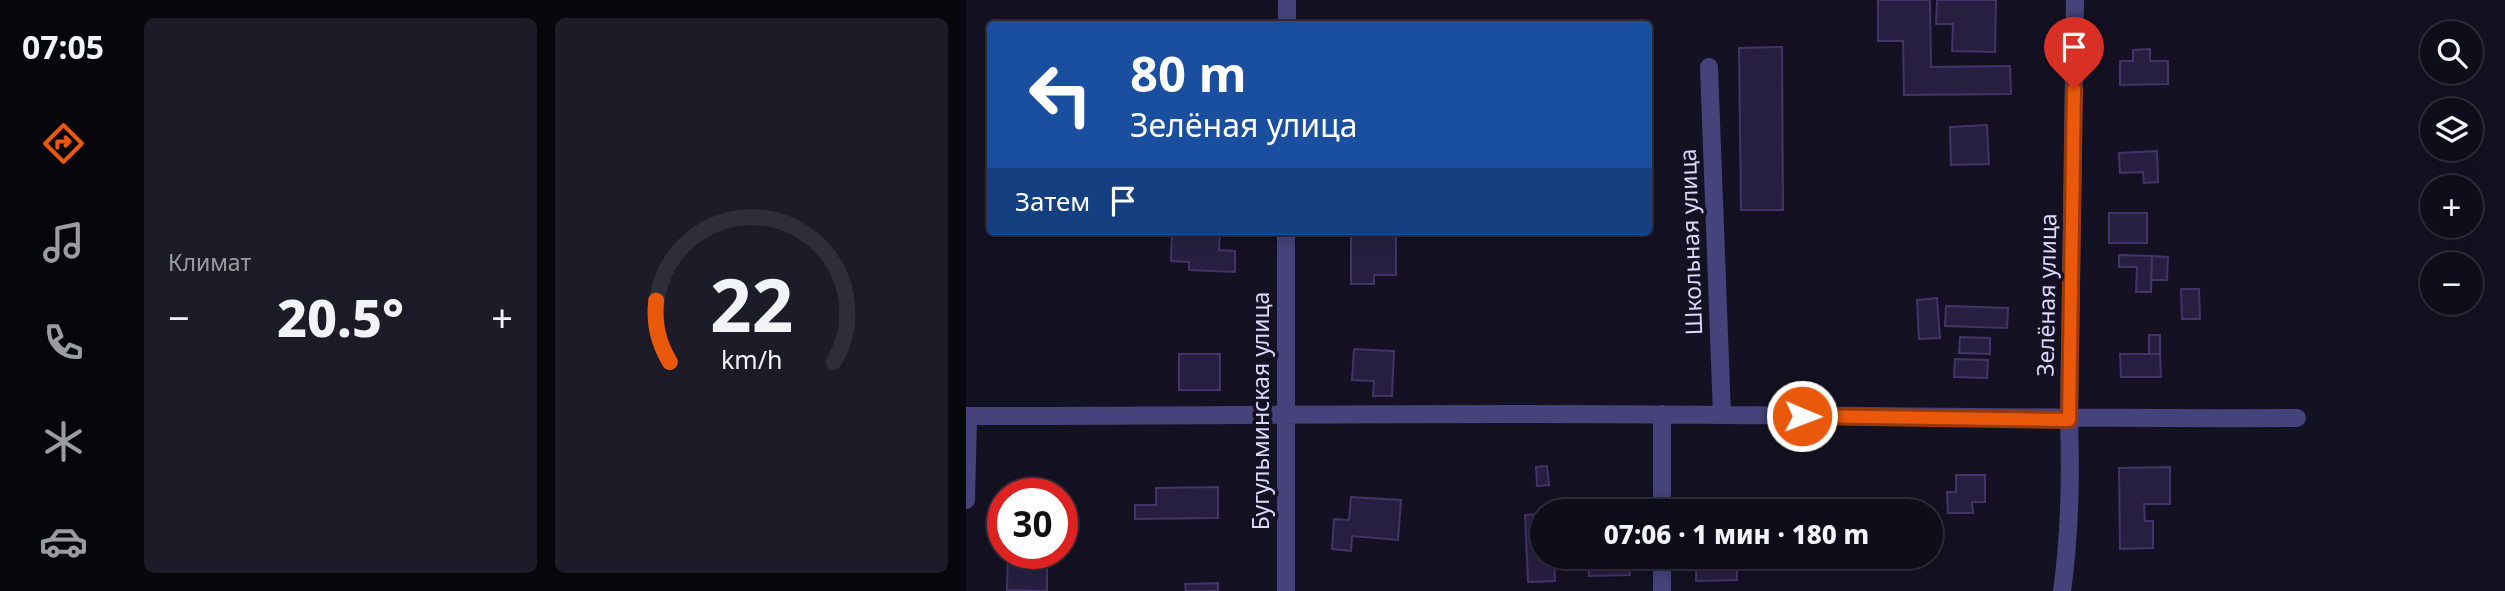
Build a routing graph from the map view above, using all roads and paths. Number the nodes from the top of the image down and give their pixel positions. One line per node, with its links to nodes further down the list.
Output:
1 (1287, 0): 3 (street)
2 (2075, 0): 11 (street, Зелёная улица)
3 (1287, 21)
4 (1709, 67): 8 (street, Школьная улица)
5 (1286, 235): 6 (street, Бугульминская улица)
6 (1285, 413): 7 (street); 9 (street); 15 (street, Бугульминская улица)
7 (1662, 414): 8 (street); 12 (street)
8 (1722, 415): 11 (street)
9 (967, 416): 13 (street)
10 (2297, 418): 11 (street)
11 (2069, 420): 17 (street, Зелёная улица)
12 (1662, 499)
13 (966, 500)
14 (1662, 569): 16 (street)
15 (1286, 591)
16 (1662, 591)
17 (2062, 591)

